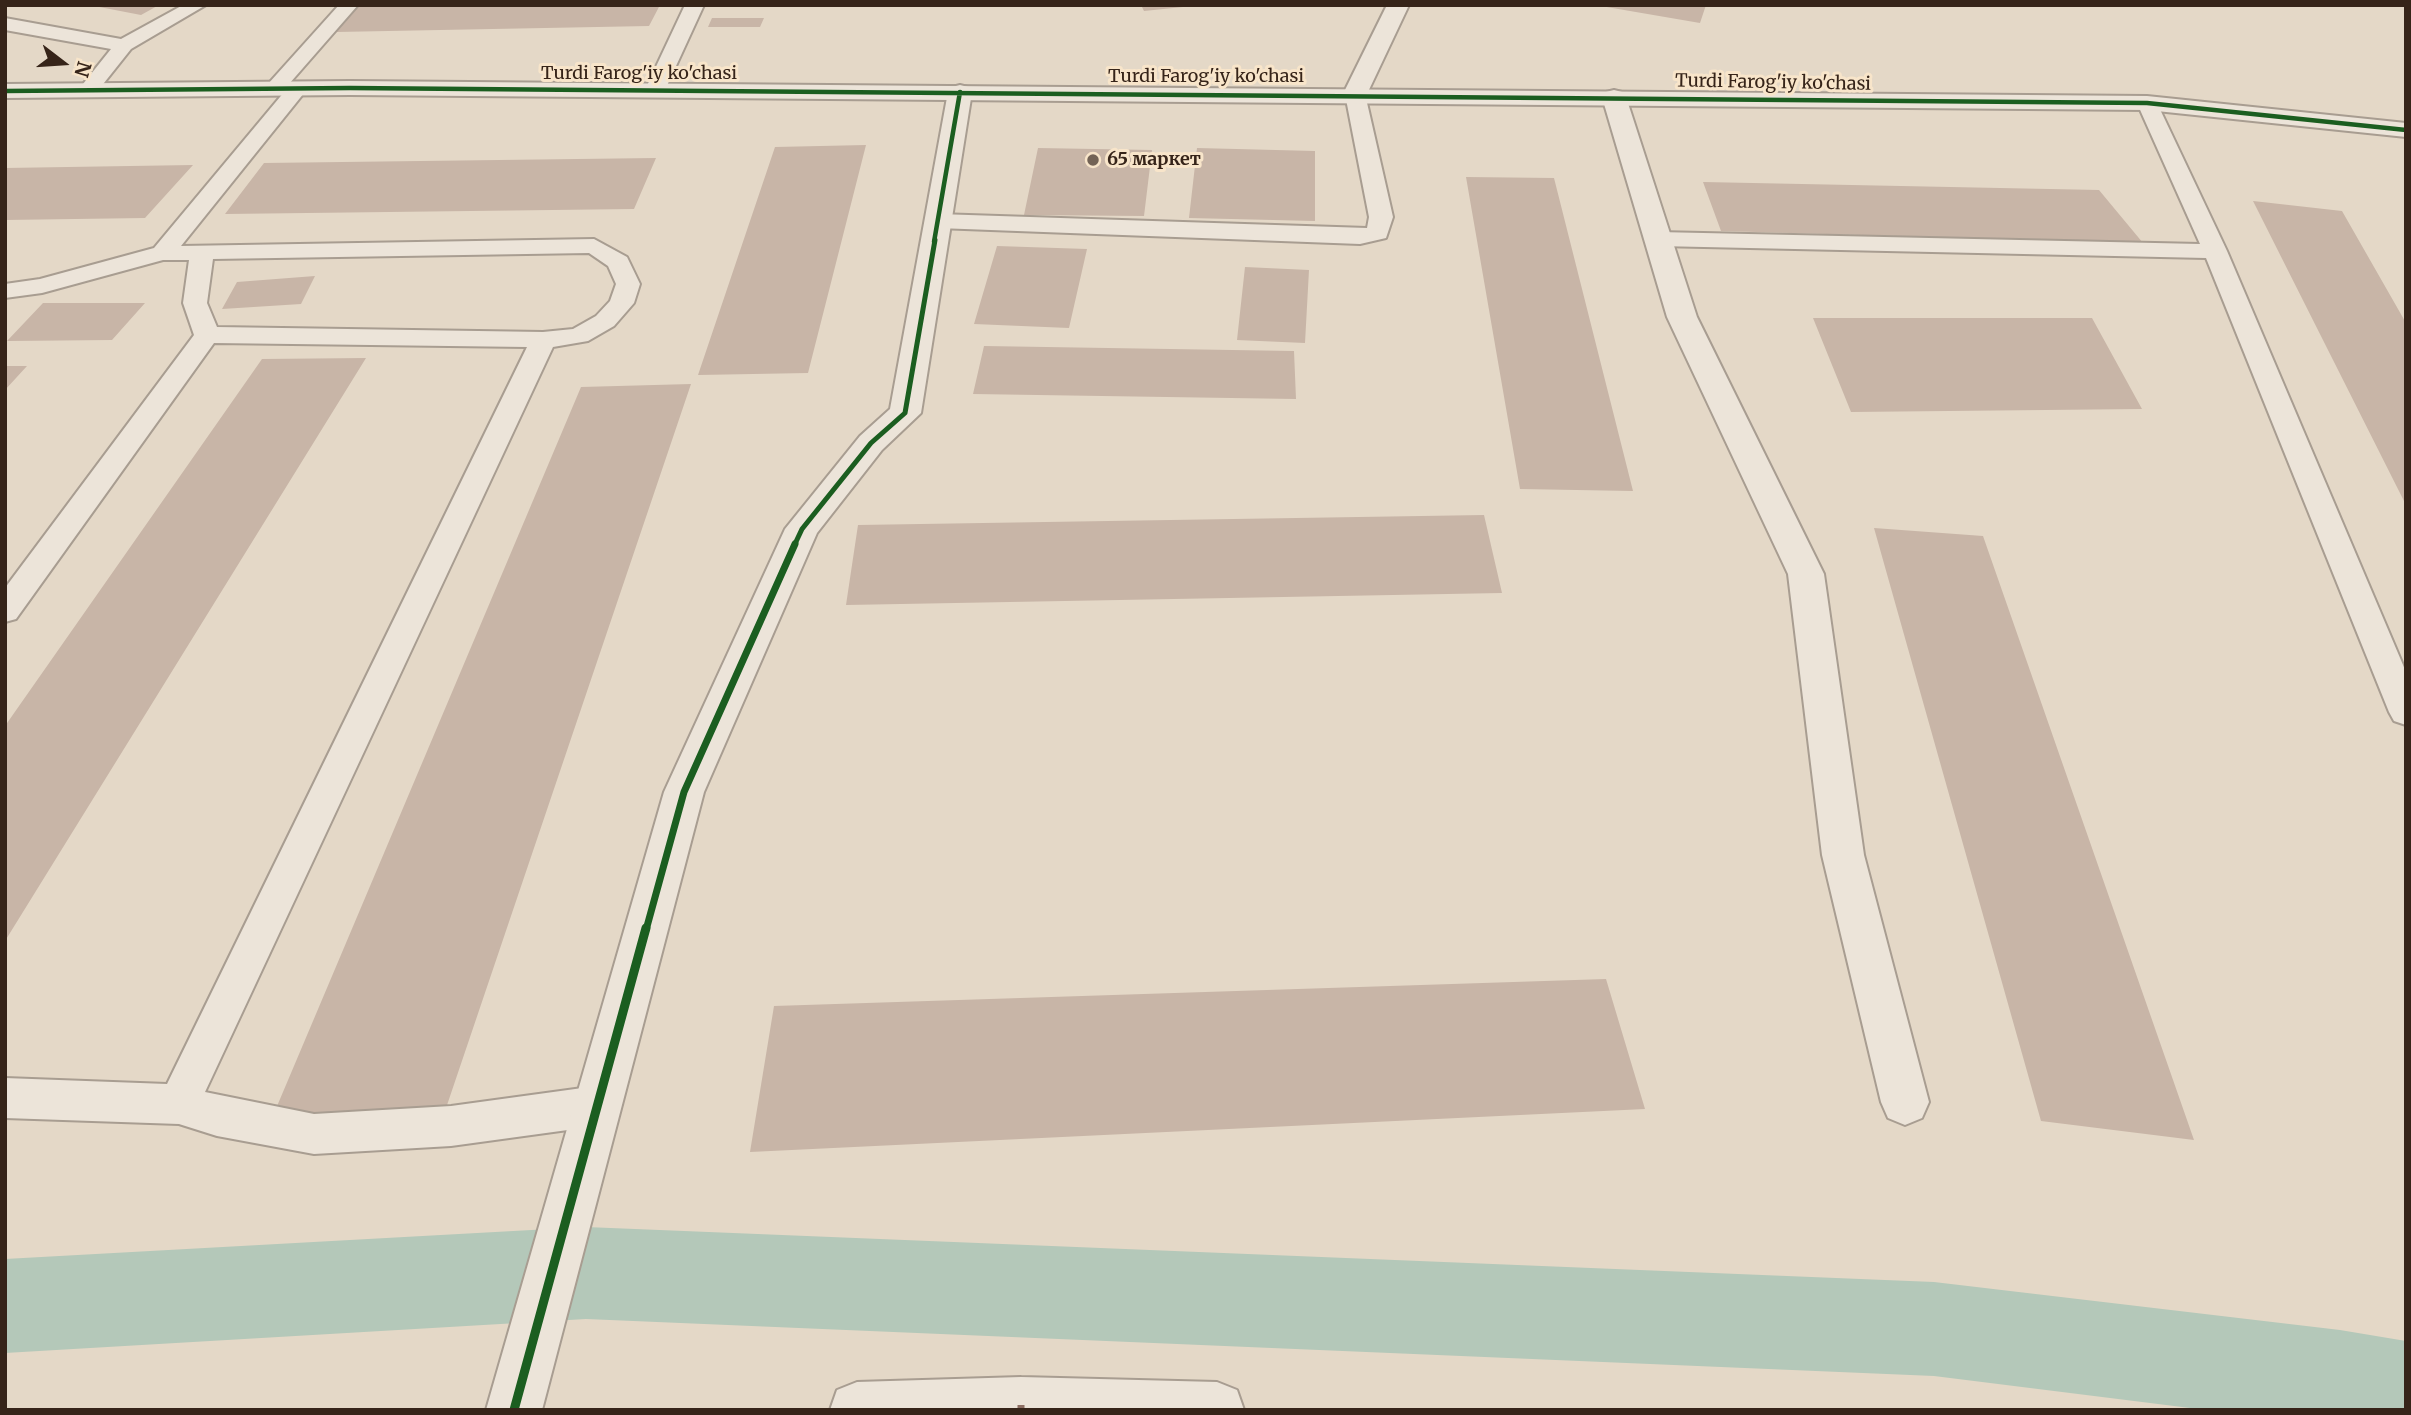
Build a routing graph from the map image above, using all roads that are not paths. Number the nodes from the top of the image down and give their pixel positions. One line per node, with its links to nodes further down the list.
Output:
1 (197, 5): 6 (lane)
2 (349, 5): 7 (lane)
3 (695, 5): 9 (lane)
4 (1398, 5): 12 (street)
5 (5, 24): 6 (lane)
6 (124, 45): 8 (lane)
7 (286, 88): 8 (street, Turdi Farog'iy ko'chasi); 9 (street, Turdi Farog'iy ko'chasi); 20 (lane)
8 (89, 89): 10 (street, Turdi Farog'iy ko'chasi)
9 (655, 90): 11 (street, Turdi Farog'iy ko'chasi)
10 (5, 91)
11 (960, 92): 12 (street, Turdi Farog'iy ko'chasi); 16 (street)
12 (1355, 94): 13 (street, Turdi Farog'iy ko'chasi); 16 (lane)
13 (1614, 97): 14 (street, Turdi Farog'iy ko'chasi); 17 (street)
14 (2147, 103): 15 (street, Turdi Farog'iy ko'chasi); 18 (lane)
15 (2406, 130)
16 (938, 221): 29 (street)
17 (1658, 239): 18 (lane); 27 (street)
18 (2215, 251): 25 (lane)
19 (202, 252): 20 (lane); 22 (lane); 23 (lane)
20 (162, 253): 21 (lane)
21 (5, 291)
22 (207, 335): 23 (lane); 24 (lane)
23 (543, 340): 28 (lane)
24 (5, 611)
25 (2406, 712)
26 (5, 1098): 28 (lane)
27 (1905, 1102)
28 (179, 1104): 29 (lane)
29 (597, 1106): 31 (street)
30 (1021, 1407): 32 (street); 33 (street)
31 (514, 1410)
32 (858, 1410)
33 (1217, 1410)

